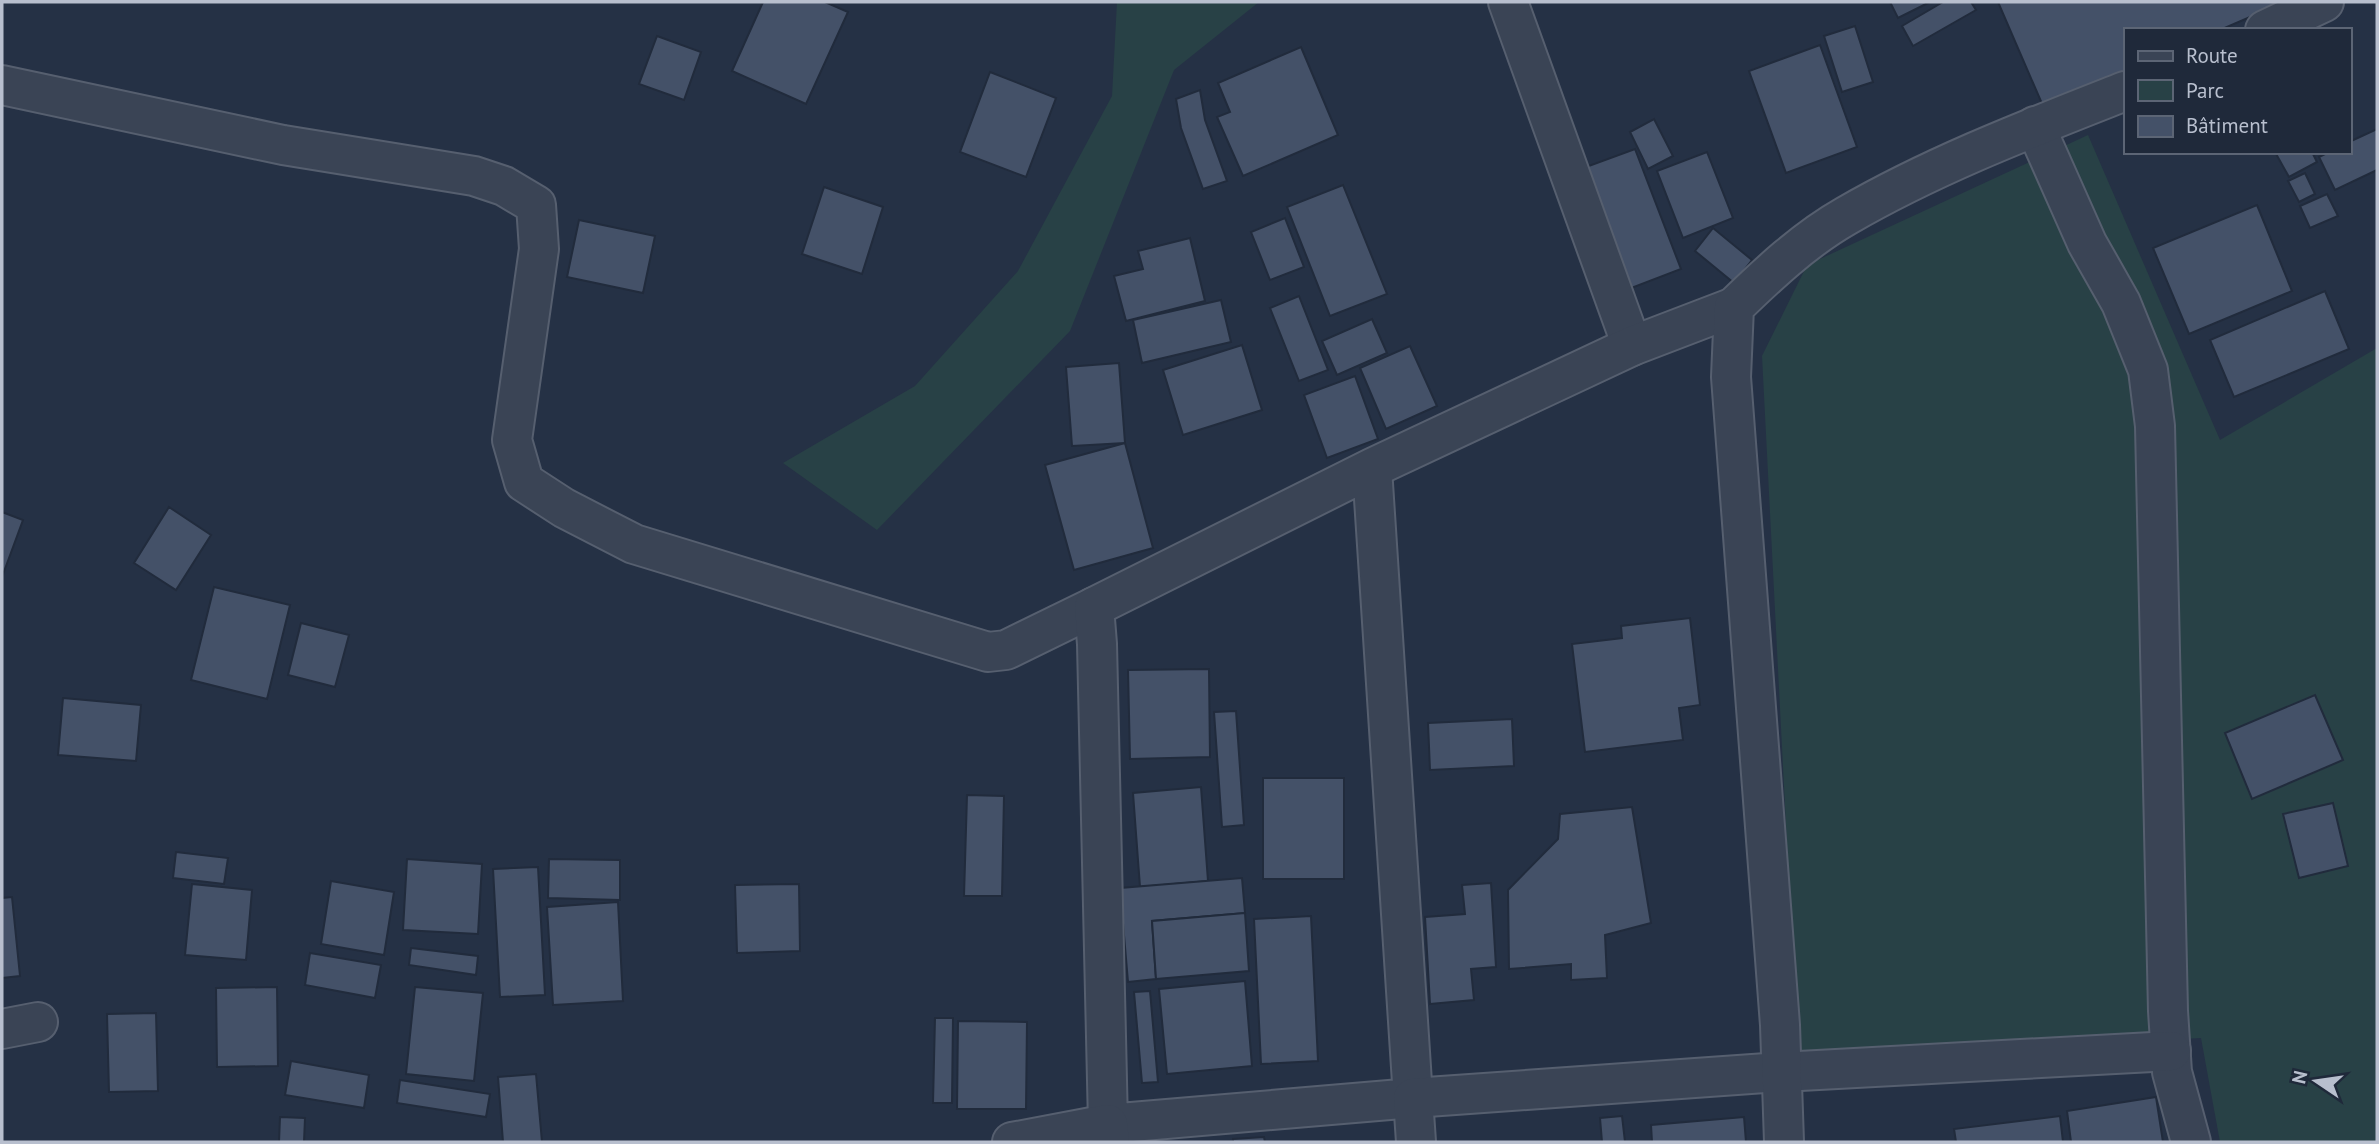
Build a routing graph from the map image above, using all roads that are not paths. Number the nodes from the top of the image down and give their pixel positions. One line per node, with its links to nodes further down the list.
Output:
1 (1508, 2): 8 (street)
2 (2324, 2): 3 (street)
3 (2268, 28)
4 (2, 85): 10 (street)
5 (2124, 90): 6 (street)
6 (2035, 126): 7 (street); 11 (street)
7 (1734, 307): 8 (street); 12 (street)
8 (1632, 346): 9 (street)
9 (1372, 468): 10 (street); 13 (street)
10 (1094, 607): 14 (street)
11 (2171, 1051): 12 (street); 18 (street)
12 (1781, 1072): 13 (street); 17 (street)
13 (1413, 1098): 14 (street); 16 (street)
14 (1109, 1133): 15 (street)
15 (1012, 1142)
16 (1416, 1142)
17 (1784, 1142)
18 (2191, 1142)

